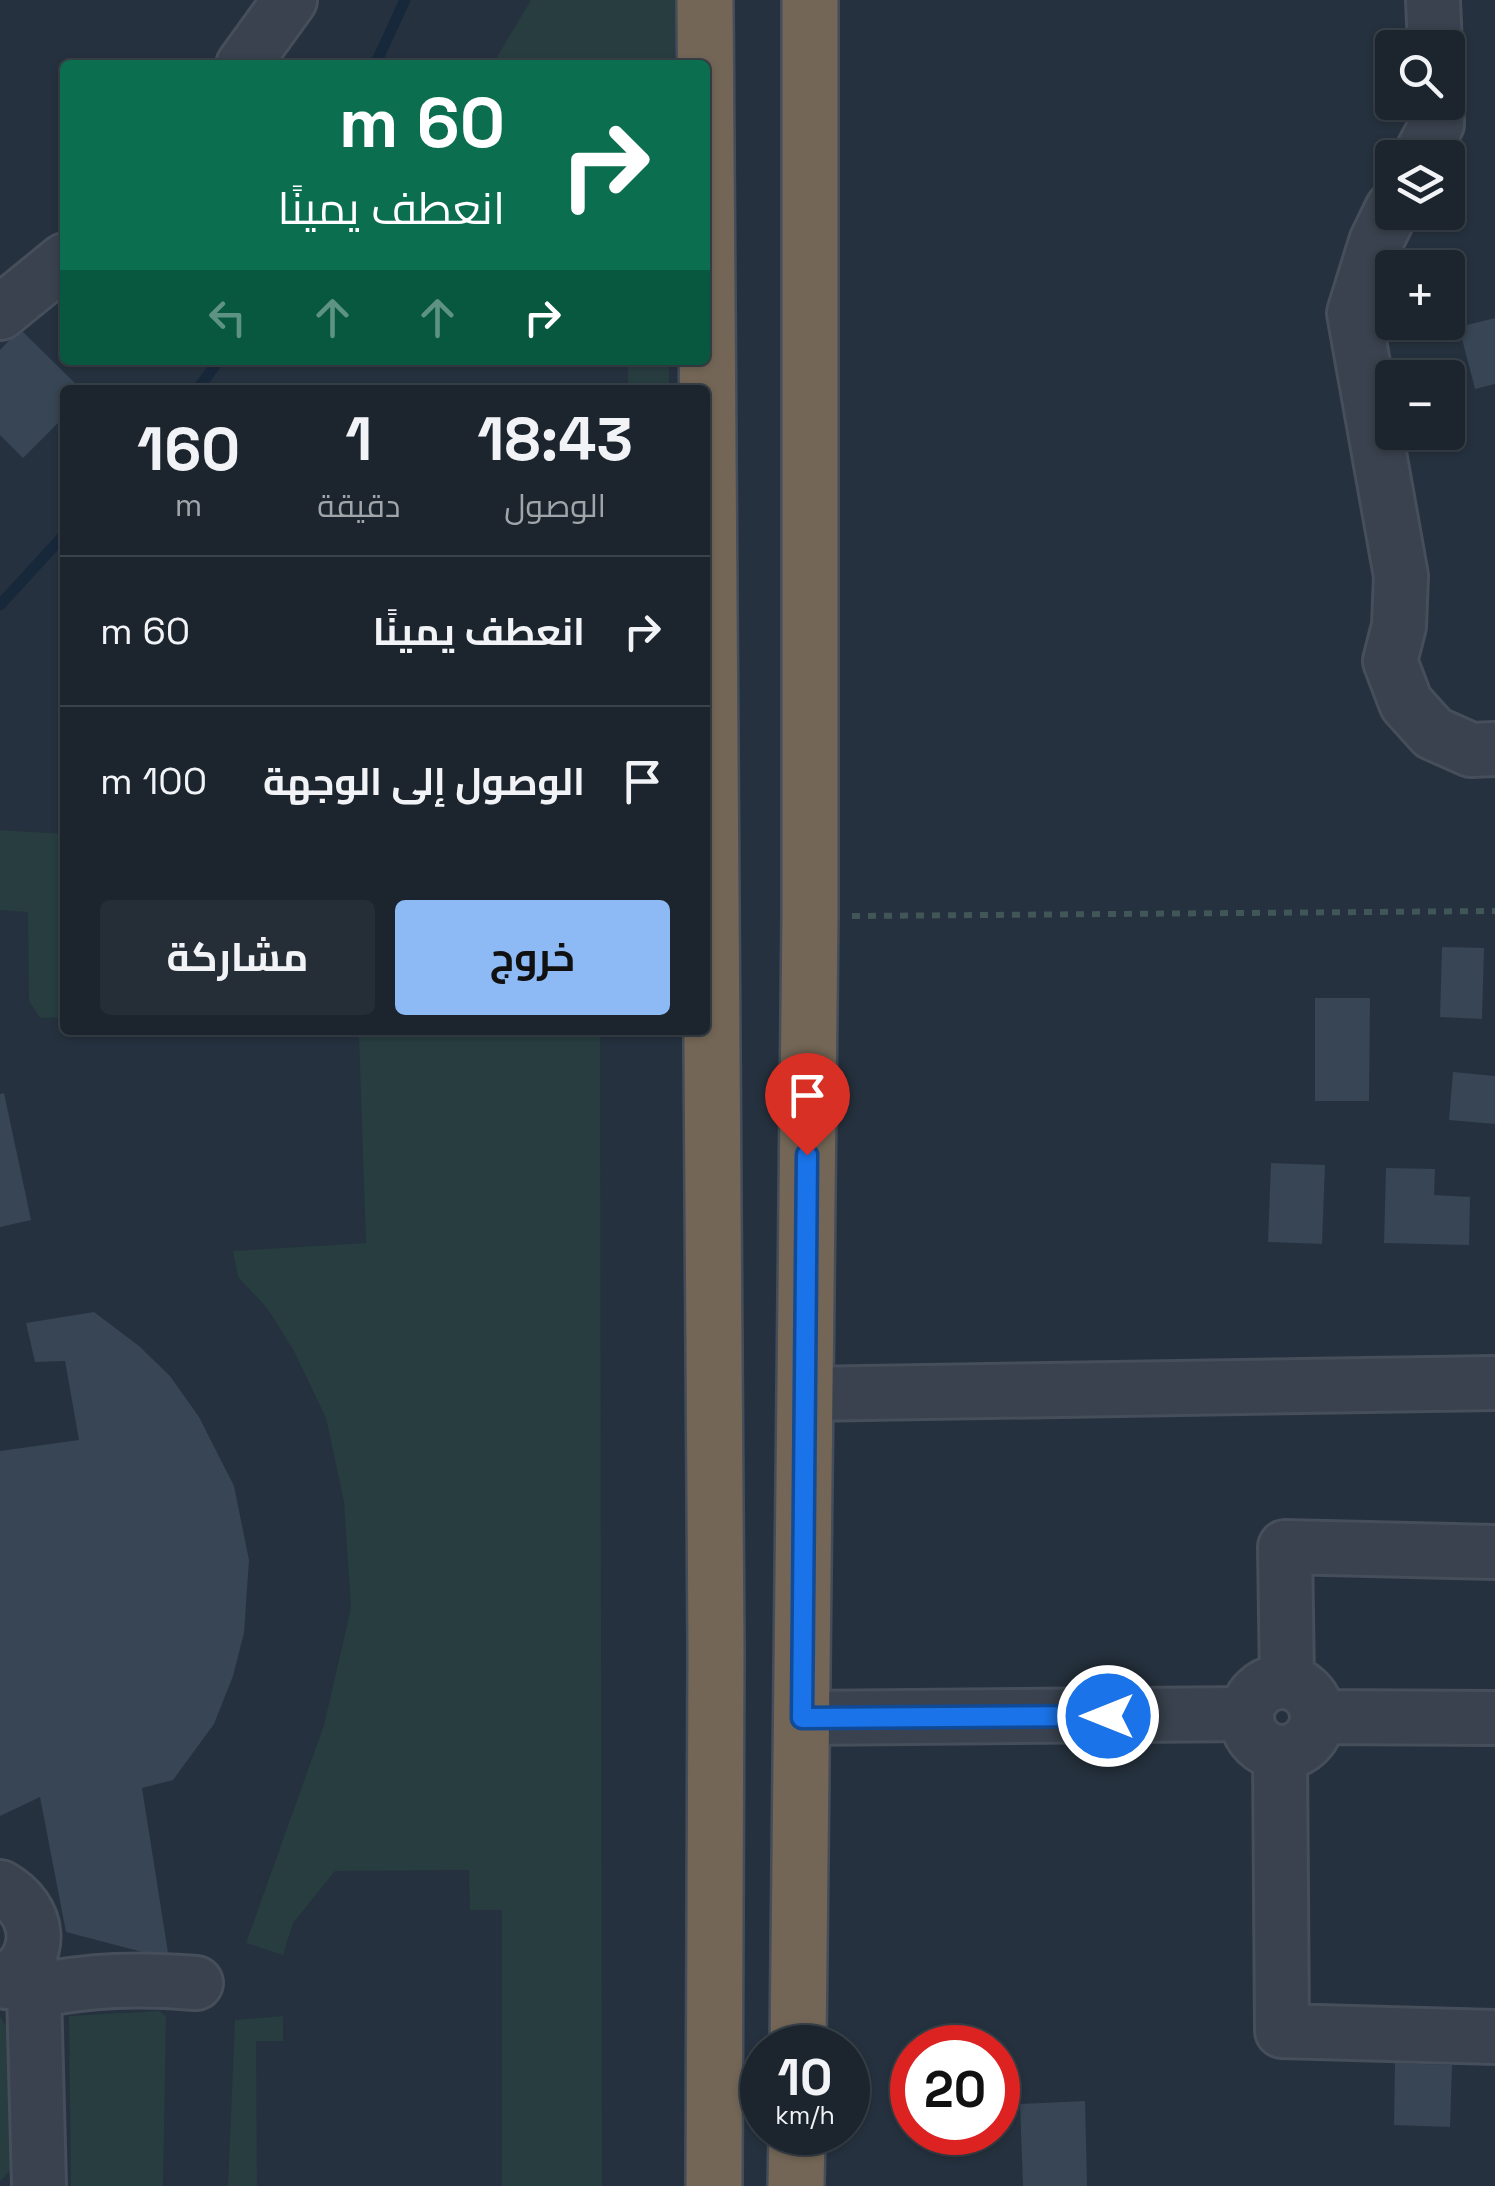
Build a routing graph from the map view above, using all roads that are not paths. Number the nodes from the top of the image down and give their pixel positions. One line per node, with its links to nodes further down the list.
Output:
1 (290, 0): 6 (street)
2 (705, 0): 7 (highway)
3 (810, 0): 14 (highway)
4 (1433, 0): 5 (street)
5 (1434, 30)
6 (246, 60)
7 (705, 60)
8 (1382, 230): 11 (street)
9 (60, 264): 10 (street)
10 (0, 313)
11 (1495, 749)
12 (710, 750): 27 (highway)
13 (1495, 1383): 14 (street)
14 (804, 1394): 17 (highway)
15 (1495, 1552): 16 (street)
16 (1302, 1700): 18 (street); 19 (street)
17 (802, 1718): 19 (street); 23 (highway)
18 (1495, 1718)
19 (1263, 1734): 24 (street)
20 (0, 1887): 21 (street)
21 (21, 1978): 22 (street); 26 (street)
22 (196, 1983)
23 (798, 2025)
24 (1495, 2037)
25 (797, 2155): 28 (highway)
26 (39, 2186)
27 (714, 2186)
28 (796, 2186)

